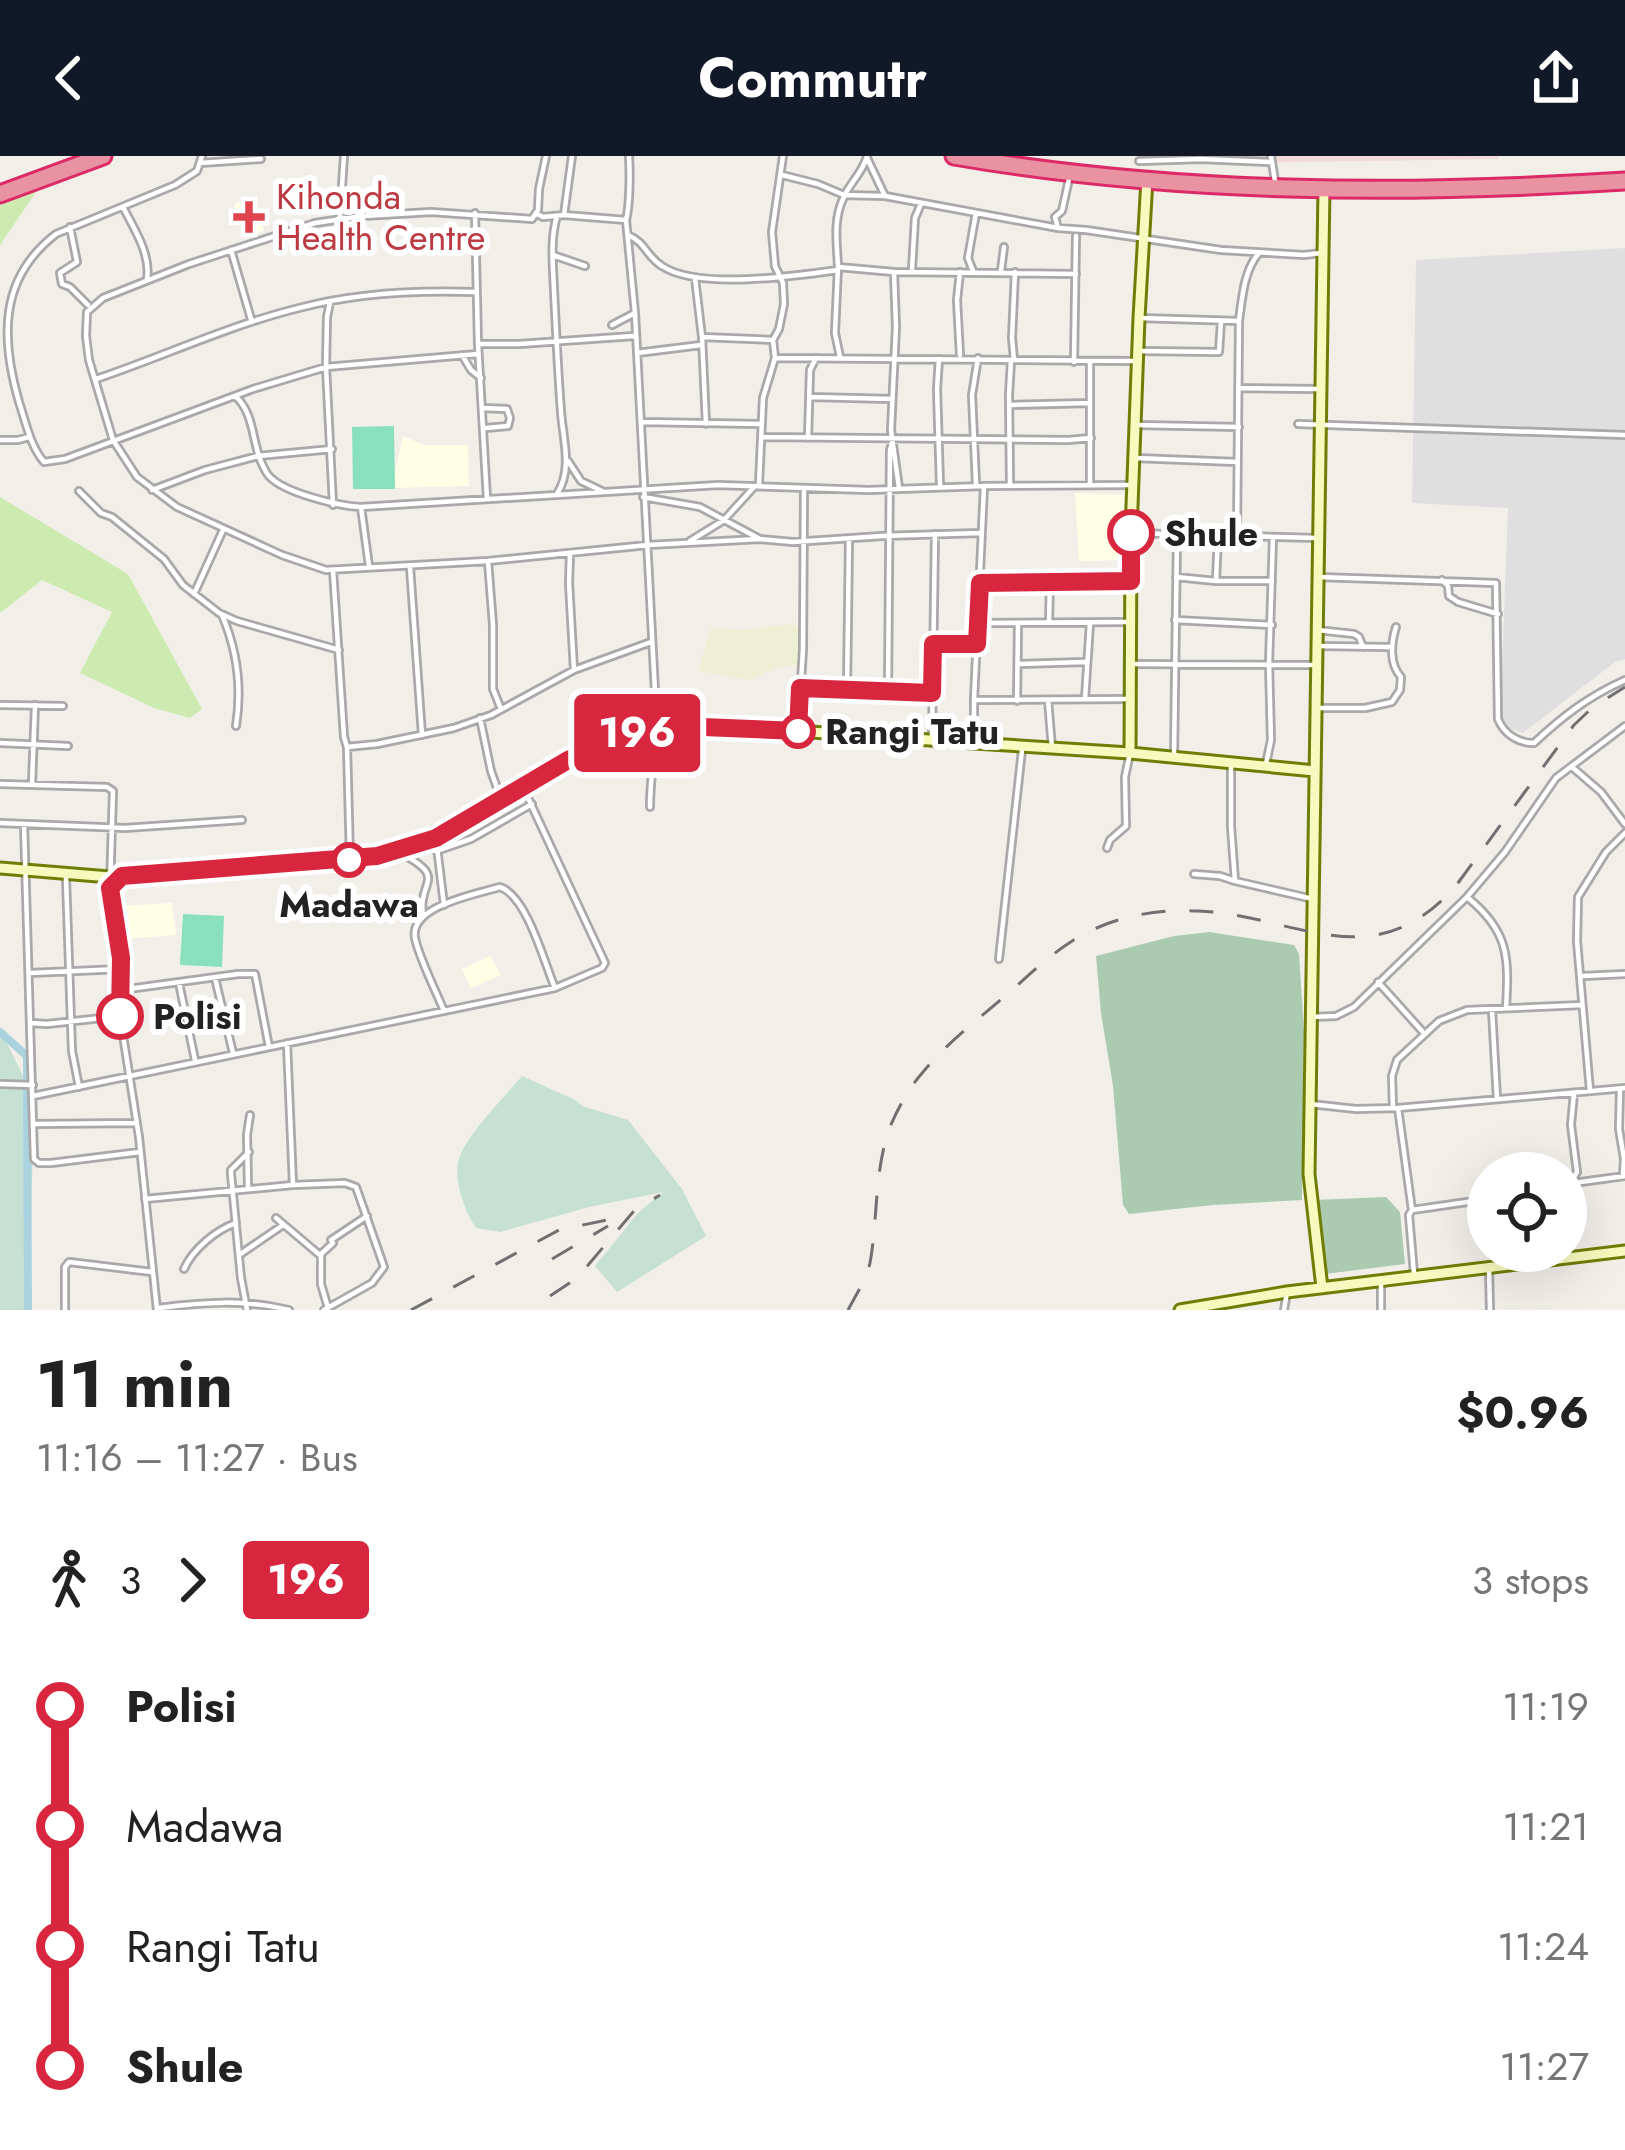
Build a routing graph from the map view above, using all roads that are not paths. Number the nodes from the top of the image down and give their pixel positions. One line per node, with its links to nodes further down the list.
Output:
1 (103, 156): 20 (highway)
2 (344, 156): 30 (street)
3 (546, 156): 26 (street)
4 (572, 156): 28 (street)
5 (629, 156): 31 (street)
6 (783, 156): 15 (street)
7 (954, 156): 13 (highway)
8 (1139, 156): 11 (street)
9 (867, 157): 21 (street); 22 (street)
10 (260, 159): 12 (street)
11 (1270, 159): 18 (street)
12 (201, 160): 24 (street)
13 (1003, 160): 14 (highway)
14 (1070, 169): 16 (highway); 33 (street)
15 (781, 175): 21 (street); 51 (street)
16 (1147, 179): 18 (highway); 36 (street)
17 (1625, 181): 19 (highway)
18 (1276, 187): 19 (highway)
19 (1324, 188): 41 (street)
20 (0, 194)
21 (844, 194): 22 (street); 43 (street)
22 (885, 196): 23 (street)
23 (921, 204): 27 (street); 44 (street)
24 (122, 206): 32 (street); 53 (street)
25 (476, 213): 26 (street); 30 (street); 54 (street)
26 (536, 213): 29 (street)
27 (976, 213): 33 (street); 45 (street)
28 (560, 216): 29 (street); 31 (street); 39 (street)
29 (546, 217): 39 (street)
30 (340, 219): 38 (street)
31 (626, 220): 34 (street)
32 (70, 227): 56 (street); 104 (street)
33 (1058, 228): 36 (street)
34 (628, 235): 52 (street); 57 (street)
35 (1076, 236): 50 (street)
36 (1143, 238): 40 (street); 58 (street)
37 (1004, 247): 48 (street)
38 (231, 250): 53 (street); 59 (street)
39 (554, 252): 42 (street); 64 (street)
40 (1259, 252): 41 (street); 60 (street)
41 (1323, 252): 87 (street)
42 (585, 266)
43 (838, 268): 46 (street); 51 (street); 74 (street)
44 (912, 270): 46 (street); 47 (street)
45 (973, 271): 47 (street); 48 (street)
46 (894, 272): 75 (street)
47 (960, 272): 76 (street)
48 (1001, 272): 49 (street)
49 (1015, 272): 50 (street); 79 (street)
50 (1076, 274): 80 (street)
51 (778, 276): 52 (street); 65 (street)
52 (695, 278): 66 (street)
53 (147, 279): 56 (street)
54 (476, 292): 55 (street); 67 (street)
55 (330, 302): 59 (street); 82 (street)
56 (90, 307): 84 (street)
57 (635, 313): 62 (street); 63 (street)
58 (1138, 318): 61 (street); 71 (street)
59 (251, 321): 84 (street)
60 (1239, 321): 61 (street); 85 (street)
61 (1222, 322): 71 (street)
62 (612, 325)
63 (636, 336): 64 (street); 68 (street)
64 (556, 340): 67 (street); 115 (street)
65 (773, 340): 66 (street); 72 (street)
66 (702, 341): 68 (street); 96 (street)
67 (478, 344): 69 (street)
68 (637, 352): 95 (street)
69 (478, 354): 70 (street); 83 (street)
70 (462, 355): 82 (street); 83 (street)
71 (1138, 356): 81 (street); 100 (street)
72 (775, 358): 73 (street); 97 (street)
73 (816, 358): 74 (street); 89 (street)
74 (840, 358): 75 (street)
75 (892, 358): 78 (street); 90 (street)
76 (959, 358): 77 (street); 78 (street)
77 (978, 358): 79 (street); 112 (street)
78 (939, 359): 109 (street)
79 (1013, 361): 80 (street); 92 (street)
80 (1074, 362): 81 (street)
81 (1090, 363): 91 (street)
82 (326, 367): 86 (street); 114 (street)
83 (481, 378): 93 (street)
84 (96, 379): 111 (street)
85 (1240, 388): 87 (street); 102 (street)
86 (253, 389): 88 (street); 94 (street)
87 (1321, 389): 99 (street)
88 (235, 396): 94 (street); 111 (street)
89 (811, 398): 90 (street); 106 (street)
90 (892, 399): 108 (street)
91 (1090, 403): 92 (street); 107 (street)
92 (1010, 405): 113 (street)
93 (482, 408): 101 (street); 101 (street)
94 (246, 409): 116 (street)
95 (641, 422): 96 (street); 132 (street)
96 (706, 424): 97 (street)
97 (761, 424): 105 (street)
98 (1298, 424): 99 (street)
99 (1320, 424): 103 (street); 147 (street)
100 (1136, 425): 102 (street); 117 (street)
101 (482, 428): 133 (street)
102 (1239, 428): 118 (street)
103 (1625, 435)
104 (29, 437): 110 (street); 111 (street)
105 (761, 437): 106 (street); 123 (street)
106 (808, 438): 108 (street)
107 (1090, 438): 113 (street); 120 (street)
108 (893, 439): 109 (street); 126 (street); 127 (street)
109 (939, 439): 112 (street); 124 (street)
110 (0, 440)
111 (112, 440): 128 (street)
112 (975, 440): 113 (street); 122 (street)
113 (1010, 440): 119 (street)
114 (332, 449): 116 (street); 134 (street)
115 (566, 455): 130 (street); 131 (street)
116 (258, 456): 128 (street); 134 (street)
117 (1135, 458): 118 (street); 121 (street)
118 (1238, 462): 144 (street)
119 (1010, 485): 120 (street); 122 (street)
120 (1090, 485): 121 (street)
121 (1134, 485): 139 (street)
122 (980, 486): 124 (street); 138 (street)
123 (756, 487): 125 (street); 132 (street); 136 (street)
124 (940, 487): 127 (street)
125 (804, 488): 126 (street); 149 (street)
126 (891, 488): 127 (street); 142 (street)
127 (899, 488)
128 (152, 490): 137 (street)
129 (79, 491): 165 (street)
130 (607, 493): 131 (street); 132 (street)
131 (556, 494): 133 (street)
132 (643, 494): 136 (street); 151 (street)
133 (487, 499): 135 (street)
134 (332, 505): 135 (street)
135 (361, 507): 155 (street)
136 (724, 520): 148 (street); 150 (street)
137 (223, 530): 156 (street); 165 (street)
138 (980, 533): 140 (street); 164 (street)
139 (1131, 533): 143 (street); 161 (street)
140 (935, 534): 142 (street); 178 (street)
141 (1218, 535): 143 (street); 144 (street); 159 (street)
142 (890, 536): 146 (street); 194 (street)
143 (1177, 536): 157 (street)
144 (1237, 536): 145 (street)
145 (1273, 537): 147 (street); 162 (street)
146 (848, 538): 149 (street); 193 (street)
147 (1319, 538): 158 (street)
148 (760, 539): 149 (street); 150 (street)
149 (805, 542): 192 (street)
150 (679, 544): 151 (street)
151 (648, 545): 152 (street); 177 (street)
152 (570, 553): 153 (street); 190 (street)
153 (488, 561): 154 (street); 205 (street)
154 (410, 566): 155 (street); 211 (street)
155 (370, 569): 156 (street)
156 (333, 570): 183 (street)
157 (1176, 577): 159 (street); 168 (street)
158 (1318, 578): 160 (street); 176 (street)
159 (1216, 580): 162 (street)
160 (1442, 580): 166 (street); 166 (street)
161 (1131, 581): 163 (street); 170 (street)
162 (1272, 581): 174 (street)
163 (1050, 582): 164 (street); 169 (street)
164 (980, 583): 171 (street)
165 (194, 594): 167 (street)
166 (1498, 614): 191 (street)
167 (222, 615): 183 (street); 207 (street)
168 (1175, 620): 174 (street); 187 (street)
169 (1049, 622): 172 (street); 173 (street)
170 (1132, 622): 173 (street); 186 (street)
171 (978, 623): 172 (street); 179 (street)
172 (1018, 623): 185 (street)
173 (1090, 623): 184 (street)
174 (1272, 625): 188 (street)
175 (1396, 627): 181 (street)
176 (1317, 630): 180 (street); 182 (street)
177 (653, 642): 190 (street); 209 (street)
178 (933, 644): 179 (street); 195 (street)
179 (977, 644): 198 (street)
180 (1317, 646): 182 (street); 189 (street)
181 (1391, 647): 182 (street); 204 (street)
182 (1364, 648)
183 (340, 650): 218 (street)
184 (1088, 662): 185 (street); 196 (street)
185 (1018, 664): 200 (street)
186 (1130, 664): 187 (street); 197 (street)
187 (1173, 664): 188 (street); 221 (street)
188 (1269, 664): 189 (street); 223 (street)
189 (1317, 665): 204 (street)
190 (574, 670): 205 (street)
191 (1625, 680)
192 (800, 688): 193 (street); 210 (street)
193 (847, 689): 194 (street)
194 (888, 692): 195 (street)
195 (932, 693): 212 (street)
196 (1085, 699): 197 (street); 199 (street)
197 (1130, 699): 220 (street)
198 (974, 700): 200 (street); 213 (street)
199 (1048, 700): 200 (street); 219 (street)
200 (1017, 701)
201 (0, 705): 202 (street)
202 (35, 706): 203 (street); 215 (street)
203 (63, 706)
204 (1316, 708): 225 (street)
205 (501, 709): 206 (street)
206 (480, 718): 211 (street); 229 (street)
207 (236, 726)
208 (1625, 726): 224 (street)
209 (657, 729): 210 (street); 228 (street); 231 (street)
210 (798, 731): 212 (street)
211 (422, 735): 218 (street)
212 (932, 740): 213 (street)
213 (974, 742): 217 (street)
214 (0, 743): 215 (street)
215 (34, 746): 216 (street); 227 (street)
216 (68, 746)
217 (1023, 746): 219 (street); 256 (street)
218 (347, 747): 241 (street)
219 (1052, 748): 220 (street)
220 (1130, 753): 221 (street); 238 (street)
221 (1174, 758): 222 (street)
222 (1232, 763): 223 (street); 243 (street)
223 (1266, 766): 225 (street)
224 (1571, 766): 236 (street); 252 (street)
225 (1315, 771): 253 (street)
226 (0, 784): 227 (street)
227 (32, 784): 235 (street)
228 (523, 787): 229 (street); 230 (street)
229 (501, 799): 237 (street)
230 (532, 804): 240 (street); 265 (street)
231 (650, 807)
232 (242, 820): 235 (street)
233 (0, 823): 234 (street)
234 (24, 824): 235 (street); 244 (street)
235 (110, 827): 249 (street)
236 (1625, 829): 261 (street)
237 (436, 838): 239 (street); 240 (street)
238 (1107, 848)
239 (397, 851): 241 (street); 251 (street)
240 (436, 851): 245 (street)
241 (350, 860): 249 (street)
242 (0, 868): 244 (street)
243 (1232, 868): 248 (street); 250 (street)
244 (27, 870): 246 (street); 259 (street)
245 (438, 870): 251 (street); 254 (street)
246 (66, 873): 249 (street); 258 (street)
247 (1194, 874): 248 (street)
248 (1220, 876): 250 (street)
249 (111, 879): 257 (street)
250 (1234, 880): 253 (street)
251 (429, 881): 255 (street)
252 (1467, 897): 263 (street); 268 (street)
253 (1313, 898): 272 (street)
254 (444, 904): 255 (street); 265 (street)
255 (423, 916): 270 (street)
256 (999, 959)
257 (121, 969): 258 (street); 266 (street)
258 (68, 972): 259 (street); 274 (street)
259 (30, 973): 275 (street)
260 (1625, 974): 261 (street)
261 (1581, 976): 267 (street)
262 (215, 978): 264 (street); 278 (street); 279 (street)
263 (1378, 982): 272 (street); 276 (street)
264 (179, 983): 266 (street); 280 (street)
265 (555, 988): 270 (street)
266 (121, 990): 271 (street)
267 (1583, 1005): 268 (street); 286 (street)
268 (1504, 1009): 269 (street); 273 (street)
269 (1492, 1010): 273 (street); 276 (street)
270 (444, 1012): 277 (street)
271 (120, 1016): 274 (street); 281 (street)
272 (1311, 1017): 290 (street)
273 (1492, 1020): 289 (street)
274 (70, 1022): 275 (street); 284 (street)
275 (30, 1023): 283 (street)
276 (1424, 1033): 291 (street)
277 (287, 1043): 278 (street); 300 (street)
278 (269, 1047): 279 (street)
279 (233, 1053): 280 (street)
280 (195, 1060): 281 (street)
281 (128, 1076): 284 (street); 294 (street)
282 (0, 1084): 283 (street)
283 (33, 1085): 288 (street)
284 (79, 1087): 288 (street)
285 (1623, 1088): 286 (street); 298 (street)
286 (1590, 1091): 287 (street)
287 (1574, 1093): 289 (street); 297 (street)
288 (33, 1096): 293 (street)
289 (1497, 1099): 291 (street)
290 (1310, 1104): 291 (street); 320 (street)
291 (1395, 1108): 305 (street)
292 (250, 1115): 296 (street)
293 (34, 1124): 294 (street); 295 (street)
294 (137, 1124): 295 (street)
295 (140, 1152): 303 (street)
296 (249, 1152): 301 (street); 302 (street)
297 (1574, 1152)
298 (1624, 1176): 299 (street)
299 (1587, 1181)
300 (292, 1185): 301 (street); 306 (street)
301 (248, 1189): 302 (street)
302 (232, 1190): 303 (street); 308 (street)
303 (145, 1199): 316 (street)
304 (1467, 1202): 305 (street)
305 (1412, 1210): 318 (street)
306 (367, 1216): 313 (street); 326 (street)
307 (277, 1218): 309 (street)
308 (236, 1223): 312 (street); 314 (street)
309 (283, 1225): 312 (street); 313 (street)
310 (1625, 1251): 311 (street)
311 (1587, 1254)
312 (239, 1255): 323 (street)
313 (321, 1256): 326 (street)
314 (184, 1269)
315 (1467, 1271): 318 (street)
316 (152, 1272): 325 (street); 327 (street)
317 (1490, 1272): 332 (street)
318 (1414, 1277): 319 (street)
319 (1381, 1281): 320 (street); 331 (street)
320 (1322, 1288): 321 (street)
321 (1287, 1292): 324 (street); 330 (street)
322 (210, 1307): 323 (street); 325 (street)
323 (246, 1308): 328 (street)
324 (1203, 1308): 329 (street)
325 (157, 1309)
326 (326, 1309)
327 (65, 1310)
328 (289, 1310)
329 (1180, 1310)
330 (1284, 1310)
331 (1382, 1310)
332 (1490, 1310)

